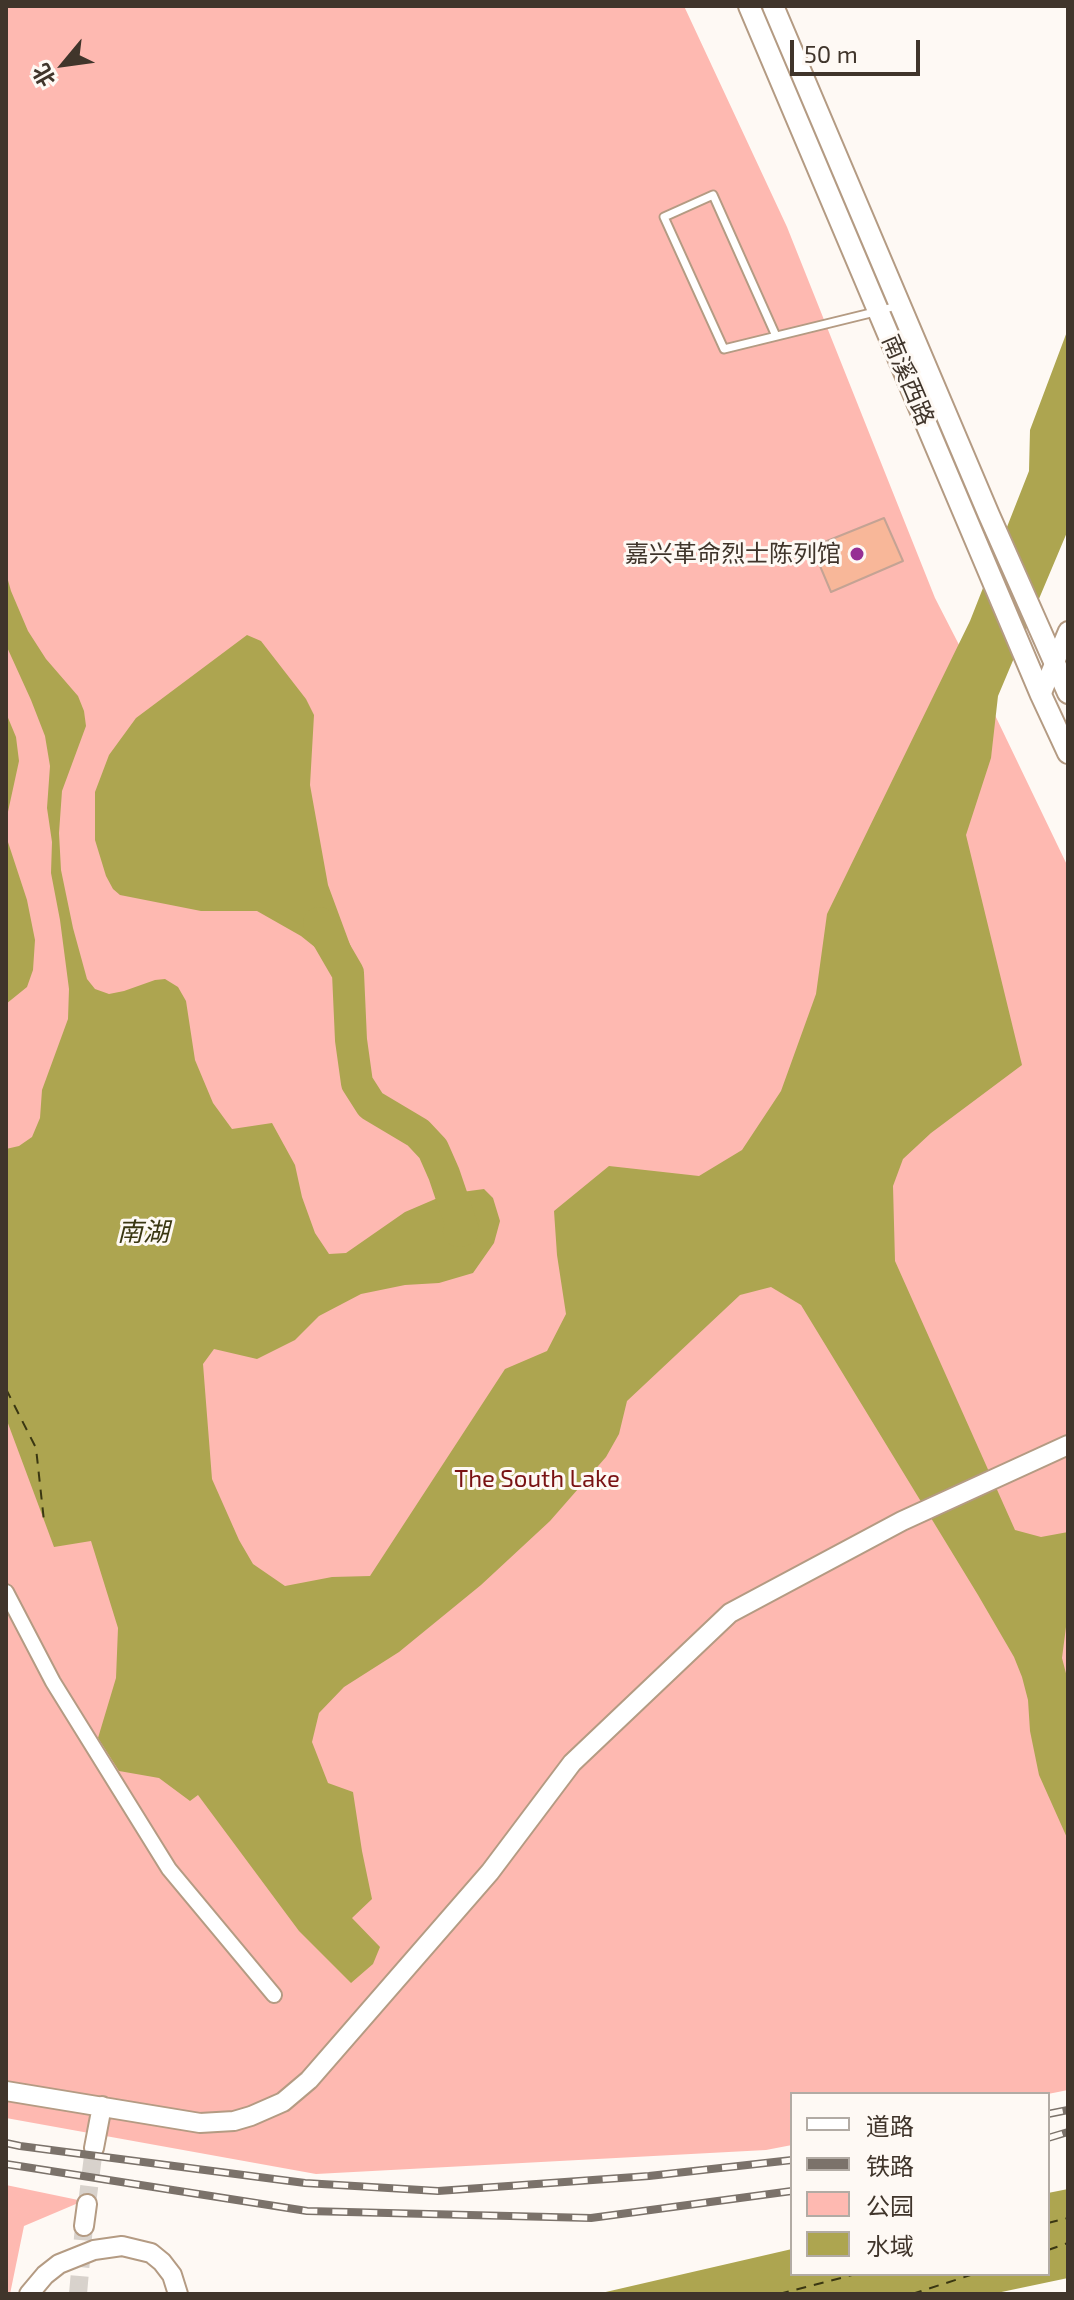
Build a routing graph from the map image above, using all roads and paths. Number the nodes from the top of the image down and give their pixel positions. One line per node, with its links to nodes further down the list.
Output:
1 (749, 6): 4 (main road, 南溪西路)
2 (773, 6): 3 (main road, 南溪西路)
3 (901, 304): 4 (lane); 7 (main road, 南溪西路)
4 (879, 311): 5 (lane); 8 (main road, 南溪西路)
5 (776, 336): 5 (lane)
6 (1068, 631): 7 (street)
7 (1055, 662): 8 (street); 9 (main road, 南溪西路)
8 (1037, 686): 10 (main road, 南溪西路)
9 (1068, 693)
10 (1068, 753)
11 (1068, 1445): 15 (street)
12 (6, 1592): 13 (street)
13 (274, 1995)
14 (6, 2091): 15 (street)
15 (102, 2106): 16 (street)
16 (94, 2148)
17 (87, 2204): 18 (street)
18 (84, 2226)
19 (29, 2294): 20 (street)
20 (178, 2294)

